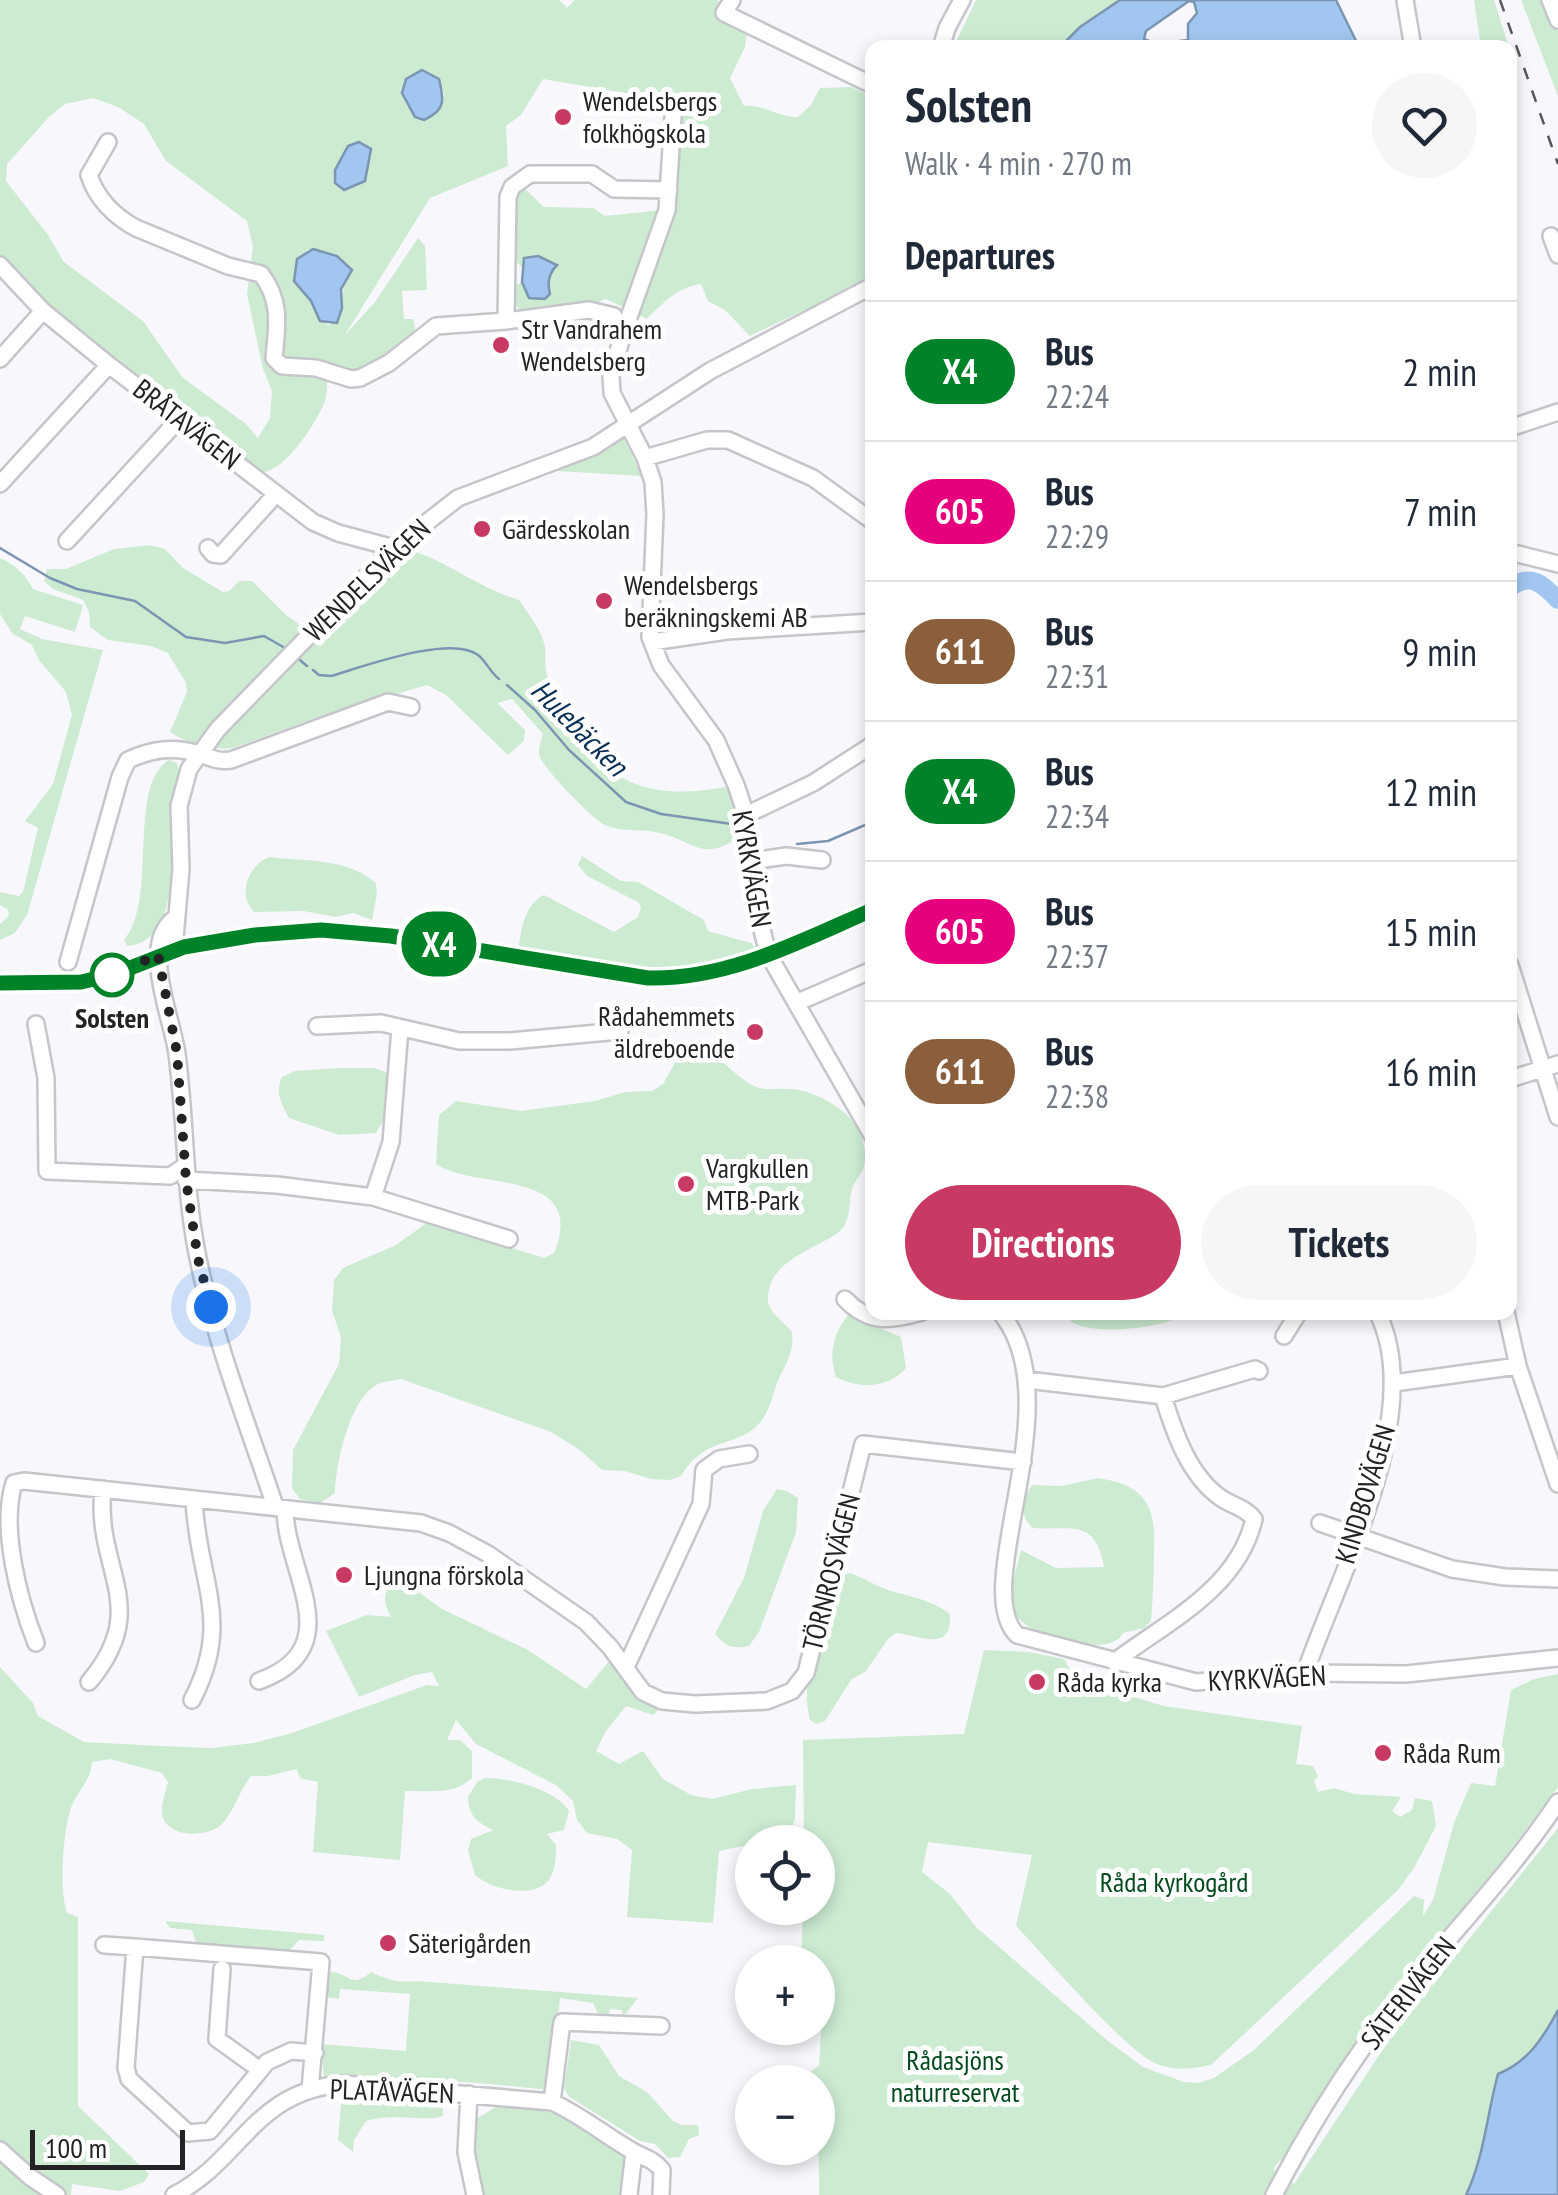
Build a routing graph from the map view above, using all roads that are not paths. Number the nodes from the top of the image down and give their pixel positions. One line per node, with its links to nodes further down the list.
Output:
1 (732, 0): 8 (street)
2 (962, 0): 6 (street)
3 (1405, 0): 7 (street)
4 (1550, 0): 5 (street)
5 (1558, 20)
6 (944, 40)
7 (1411, 40)
8 (865, 82)
9 (673, 117): 11 (street, KYRKVÄGEN)
10 (108, 142): 17 (street)
11 (669, 190): 17 (street); 18 (street, KYRKVÄGEN)
12 (1552, 236): 13 (street)
13 (1558, 255)
14 (0, 265): 16 (street, BRÅTAVÄGEN)
15 (865, 290): 23 (street, WENDELSVÄGEN)
16 (44, 311): 19 (street); 20 (street, BRÅTAVÄGEN)
17 (506, 321): 18 (street)
18 (623, 334): 23 (street, KYRKVÄGEN)
19 (0, 359)
20 (109, 364): 22 (street, BRÅTAVÄGEN); 26 (street)
21 (1558, 412): 24 (street)
22 (181, 417): 27 (street, BRÅTAVÄGEN); 29 (street)
23 (627, 425): 25 (street, KYRKVÄGEN); 31 (street, WENDELSVÄGEN)
24 (1517, 426)
25 (646, 458): 28 (street); 35 (street, KYRKVÄGEN)
26 (0, 484)
27 (276, 494): 30 (street); 31 (street, BRÅTAVÄGEN)
28 (865, 516)
29 (67, 540)
30 (208, 548)
31 (394, 548): 38 (street, WENDELSVÄGEN)
32 (1517, 554): 33 (street)
33 (1558, 564)
34 (865, 622): 35 (street)
35 (652, 642): 39 (street, KYRKVÄGEN)
36 (411, 707): 38 (street)
37 (865, 749): 39 (street)
38 (198, 754): 43 (street, WENDELSVÄGEN); 45 (street)
39 (746, 814): 41 (street, KYRKVÄGEN)
40 (822, 860): 41 (street)
41 (752, 861): 44 (street, KYRKVÄGEN)
42 (865, 913): 44 (street)
43 (166, 952): 44 (street); 46 (street); 60 (street)
44 (768, 954): 51 (street, KYRKVÄGEN)
45 (68, 962)
46 (130, 966): 47 (street); 50 (street)
47 (0, 973)
48 (865, 973): 51 (street)
49 (1517, 982): 56 (street)
50 (0, 983)
51 (796, 1003): 59 (street, KYRKVÄGEN)
52 (36, 1024): 60 (street)
53 (317, 1026): 54 (street)
54 (400, 1028): 55 (street); 61 (street)
55 (620, 1031)
56 (1550, 1066): 57 (street); 58 (street)
57 (1517, 1077)
58 (1558, 1117)
59 (865, 1123)
60 (185, 1173): 61 (street); 80 (street)
61 (373, 1197): 62 (street)
62 (509, 1239)
63 (844, 1299): 64 (street)
64 (865, 1317)
65 (1006, 1320): 72 (street, KYRKVÄGEN)
66 (1294, 1320): 69 (street)
67 (1381, 1320): 73 (street, KINDBOVÄGEN)
68 (1508, 1320): 70 (street)
69 (1284, 1336)
70 (1518, 1366): 73 (street); 77 (street)
71 (1260, 1371): 74 (street)
72 (1028, 1380): 74 (street); 76 (street, KYRKVÄGEN)
73 (1394, 1383): 82 (street, KINDBOVÄGEN)
74 (1163, 1396): 86 (street)
75 (749, 1454): 87 (street)
76 (1023, 1462): 86 (street, KYRKVÄGEN); 87 (street, TÖRNROSVÄGEN)
77 (1558, 1484)
78 (103, 1489): 79 (street, TÖRNROSVÄGEN); 84 (street, TÖRNROSVÄGEN); 90 (street)
79 (194, 1499): 80 (street, TÖRNROSVÄGEN); 91 (street)
80 (280, 1507): 87 (street, TÖRNROSVÄGEN); 89 (street)
81 (1320, 1523): 82 (street)
82 (1357, 1536): 83 (street); 88 (street, KINDBOVÄGEN)
83 (1558, 1579)
84 (36, 1643)
85 (1558, 1658): 88 (street, KYRKVÄGEN)
86 (1114, 1662): 88 (street, KYRKVÄGEN)
87 (626, 1668)
88 (1305, 1672)
89 (260, 1681)
90 (89, 1682)
91 (192, 1700)
92 (1558, 1802): 109 (street, SÄTERIVÄGEN)
93 (104, 1945): 94 (street)
94 (136, 1947): 97 (street); 98 (street)
95 (222, 1969): 98 (street)
96 (661, 2026): 101 (street)
97 (315, 2053): 98 (street); 99 (street)
98 (260, 2070)
99 (310, 2090): 100 (street, PLATÅVÄGEN); 105 (street, PLATÅVÄGEN)
100 (468, 2094): 101 (street, PLATÅVÄGEN); 106 (street)
101 (552, 2102): 103 (street, PLATÅVÄGEN)
102 (0, 2150): 104 (street)
103 (634, 2152): 107 (street); 108 (street, PLATÅVÄGEN)
104 (58, 2195)
105 (174, 2195)
106 (474, 2195)
107 (629, 2195)
108 (661, 2195)
109 (1274, 2195)

